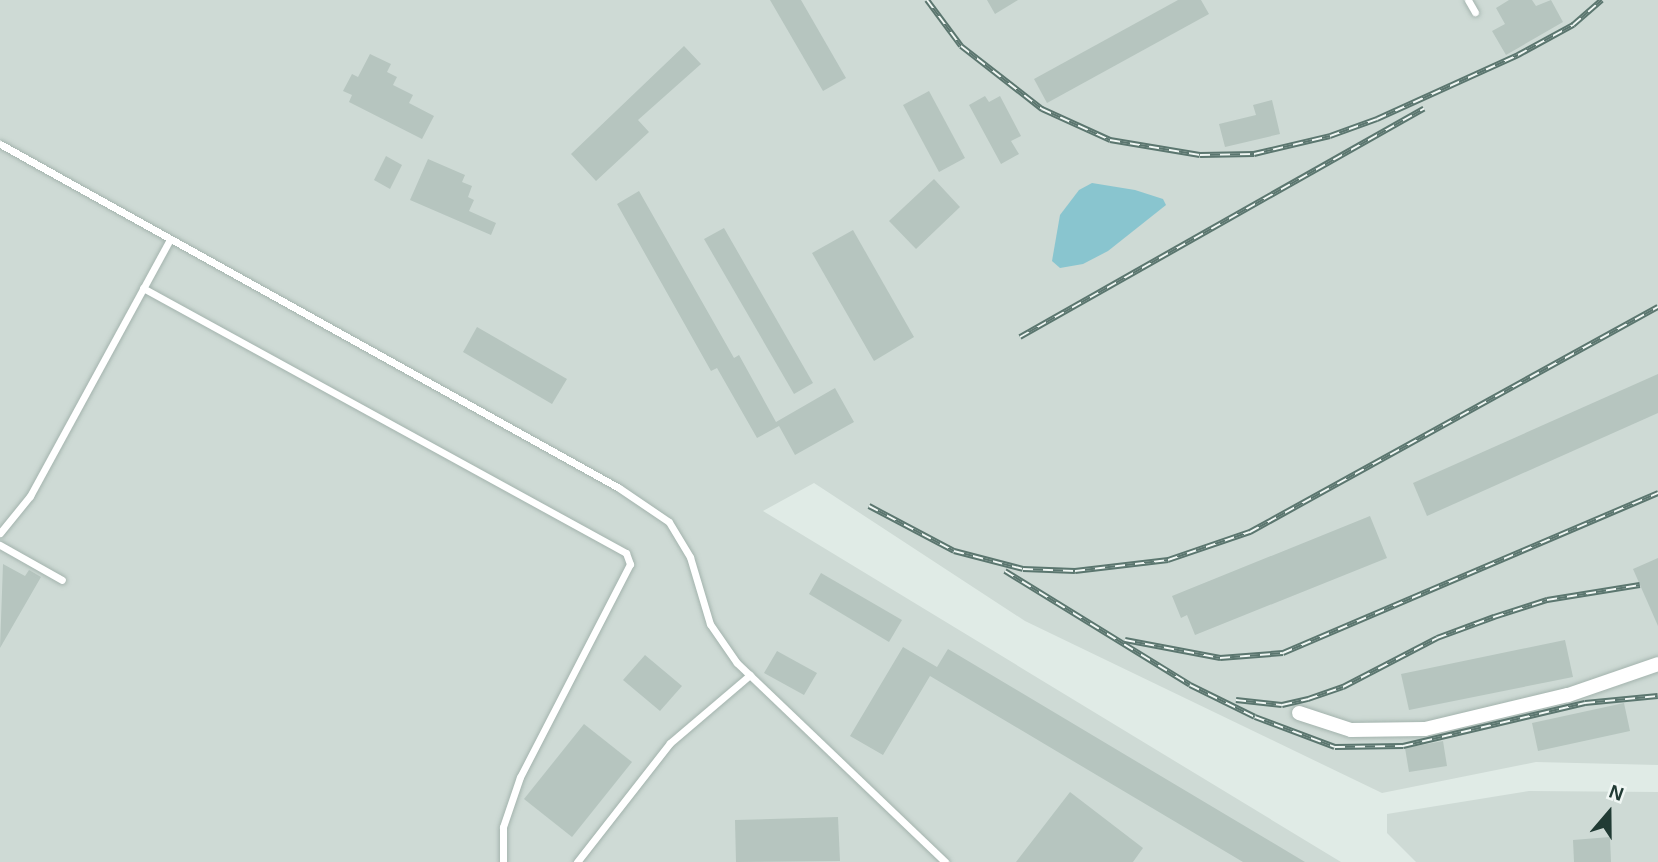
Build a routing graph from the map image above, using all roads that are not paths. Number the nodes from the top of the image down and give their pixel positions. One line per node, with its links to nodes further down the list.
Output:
1 (1468, 0): 2 (lane)
2 (1475, 12)
3 (0, 144): 4 (lane)
4 (169, 241): 5 (lane); 10 (lane)
5 (143, 288): 6 (lane); 12 (lane)
6 (0, 533)
7 (0, 545): 8 (lane)
8 (62, 580)
9 (1658, 664): 11 (street)
10 (750, 675): 13 (lane); 14 (lane)
11 (1299, 713)
12 (503, 862)
13 (577, 862)
14 (945, 862)

